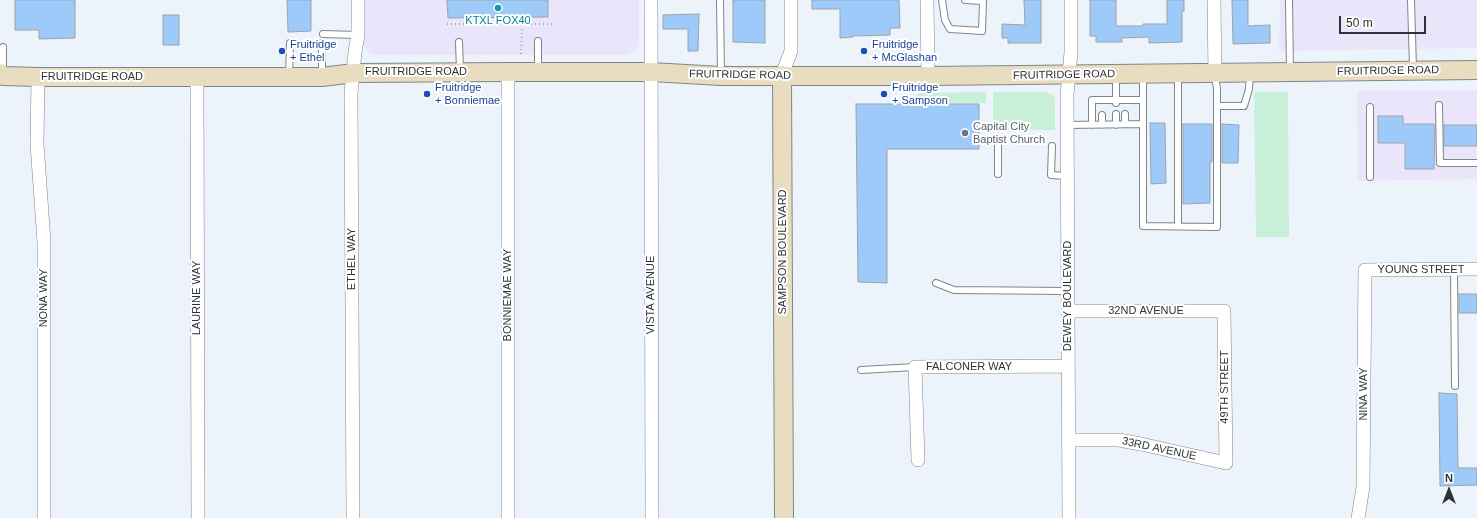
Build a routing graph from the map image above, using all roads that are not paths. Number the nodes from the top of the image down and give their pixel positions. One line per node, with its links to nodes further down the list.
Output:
1 (358, 0): 13 (street, ETHEL WAY)
2 (651, 0): 24 (street, VISTA AVENUE)
3 (720, 0): 35 (lane)
4 (791, 0): 33 (street, SAMPSON BOULEVARD)
5 (927, 0): 36 (street)
6 (942, 0): 7 (lane)
7 (965, 0)
8 (1071, 0): 28 (street, DEWEY BOULEVARD)
9 (1214, 0): 32 (street)
10 (1289, 0): 27 (lane)
11 (1411, 0): 20 (lane)
12 (323, 34): 13 (lane)
13 (358, 35): 25 (street, ETHEL WAY)
14 (538, 41): 23 (lane)
15 (460, 42): 21 (lane)
16 (290, 43): 39 (lane)
17 (322, 43): 40 (lane)
18 (3, 47): 34 (lane)
19 (1477, 70): 20 (main road, FRUITRIDGE ROAD)
20 (1413, 71): 27 (main road, FRUITRIDGE ROAD)
21 (460, 72): 22 (main road, FRUITRIDGE ROAD); 25 (main road, FRUITRIDGE ROAD)
22 (508, 72): 23 (main road, FRUITRIDGE ROAD); 80 (street, BONNIEMAE WAY)
23 (538, 72): 24 (main road, FRUITRIDGE ROAD)
24 (650, 72): 35 (main road, FRUITRIDGE ROAD); 81 (street, VISTA AVENUE)
25 (354, 73): 40 (main road, FRUITRIDGE ROAD); 79 (street, ETHEL WAY)
26 (1250, 73): 27 (main road, FRUITRIDGE ROAD); 32 (main road, FRUITRIDGE ROAD); 44 (lane)
27 (1290, 73)
28 (1069, 74): 29 (main road, FRUITRIDGE ROAD); 36 (main road, FRUITRIDGE ROAD); 51 (street, DEWEY BOULEVARD)
29 (1116, 74): 30 (main road, FRUITRIDGE ROAD); 42 (lane)
30 (1143, 74): 31 (main road, FRUITRIDGE ROAD); 41 (lane)
31 (1178, 74): 32 (main road, FRUITRIDGE ROAD); 61 (lane)
32 (1215, 74): 44 (lane)
33 (782, 75): 35 (main road, FRUITRIDGE ROAD); 36 (main road, FRUITRIDGE ROAD); 76 (main road, SAMPSON BOULEVARD)
34 (1, 76): 37 (main road, FRUITRIDGE ROAD)
35 (721, 76)
36 (928, 76)
37 (38, 77): 38 (main road, FRUITRIDGE ROAD); 77 (street, NONA WAY)
38 (197, 77): 39 (main road, FRUITRIDGE ROAD); 78 (street, LAURINE WAY)
39 (289, 77): 40 (main road, FRUITRIDGE ROAD)
40 (322, 77)
41 (1143, 100): 42 (lane); 50 (lane)
42 (1116, 102): 52 (lane)
43 (1439, 105): 57 (lane)
44 (1217, 106): 61 (lane)
45 (1370, 107): 60 (lane)
46 (1116, 114): 54 (lane)
47 (1125, 114): 49 (lane)
48 (1102, 115): 53 (lane)
49 (1125, 124): 50 (lane); 54 (lane)
50 (1143, 124): 61 (lane)
51 (1067, 125): 52 (lane); 59 (street, DEWEY BOULEVARD)
52 (1092, 125): 53 (lane)
53 (1102, 125): 54 (lane)
54 (1116, 125)
55 (998, 145): 58 (lane)
56 (1052, 146): 59 (lane)
57 (1477, 163)
58 (998, 174)
59 (1067, 176): 66 (street, DEWEY BOULEVARD)
60 (1370, 177)
61 (1178, 226)
62 (1477, 269): 64 (street, YOUNG STREET)
63 (1365, 270): 64 (street, YOUNG STREET); 83 (street, NINA WAY)
64 (1454, 270): 72 (lane)
65 (936, 283): 66 (lane)
66 (1068, 291): 68 (street, DEWEY BOULEVARD)
67 (1224, 311): 68 (street, 32ND AVENUE); 75 (street, 49TH STREET)
68 (1068, 312): 69 (street, DEWEY BOULEVARD)
69 (1068, 366): 70 (street, FALCONER WAY); 73 (street, DEWEY BOULEVARD)
70 (915, 367): 71 (lane); 74 (street, FALCONER WAY)
71 (861, 370)
72 (1455, 386)
73 (1068, 440): 75 (street, 33RD AVENUE); 82 (street, DEWEY BOULEVARD)
74 (918, 460)
75 (1226, 463)
76 (785, 514)
77 (44, 518)
78 (198, 518)
79 (353, 518)
80 (508, 518)
81 (652, 518)
82 (1069, 518)
83 (1358, 518)

